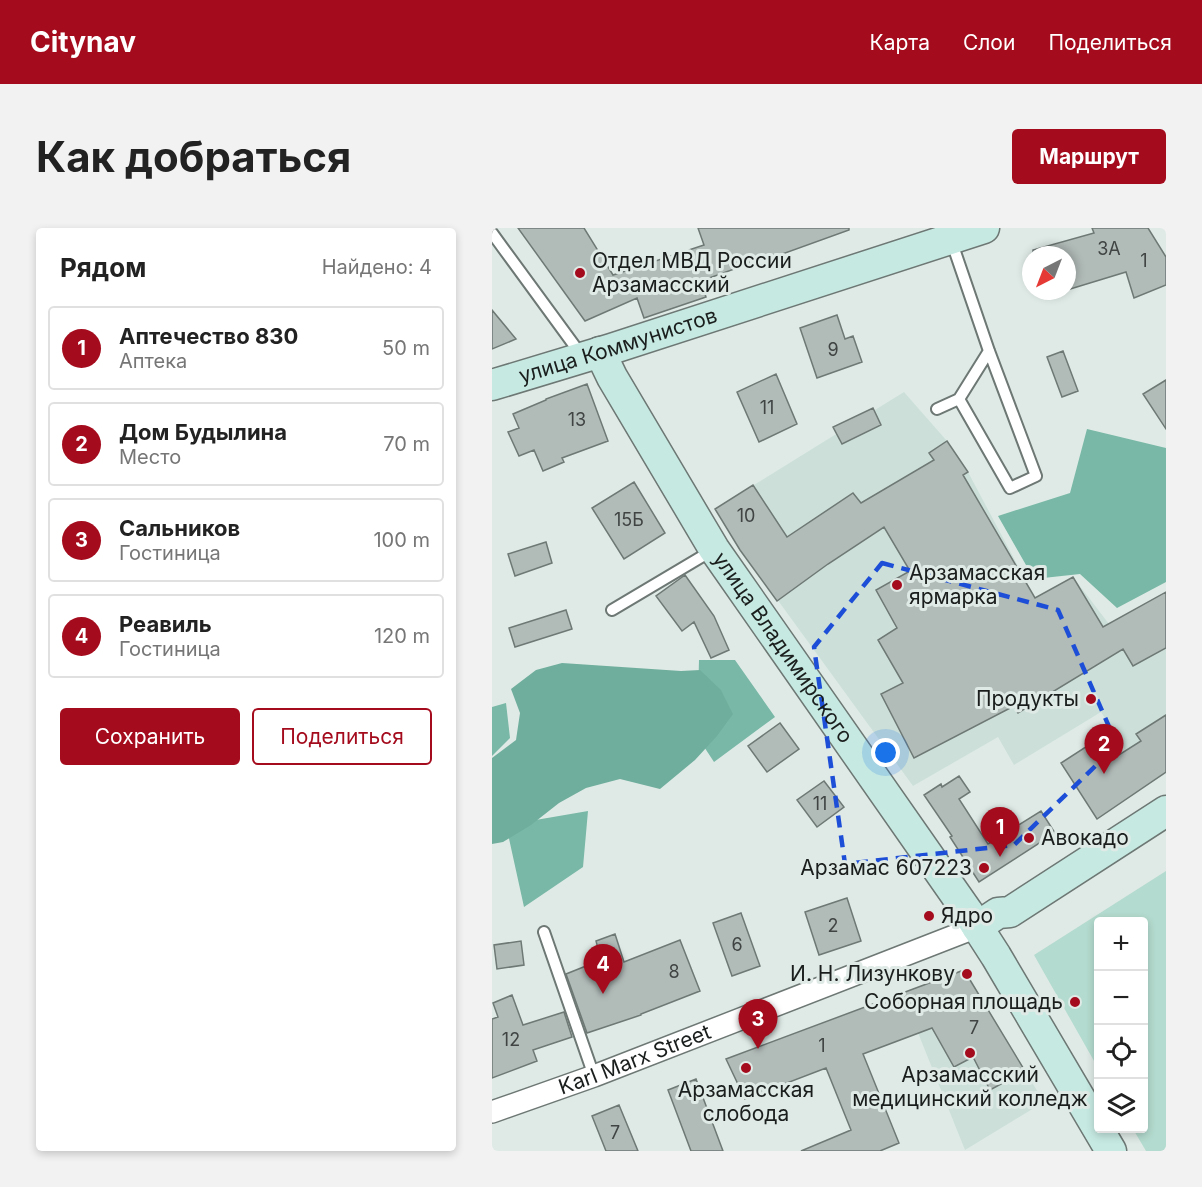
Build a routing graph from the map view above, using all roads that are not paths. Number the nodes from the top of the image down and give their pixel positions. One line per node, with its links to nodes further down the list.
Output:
1 (984, 228): 3 (street, улица Коммунистов)
2 (492, 233): 5 (lane)
3 (951, 240): 4 (lane); 5 (street, улица Коммунистов)
4 (989, 351): 7 (lane); 7 (lane)
5 (591, 354): 6 (street, улица Коммунистов); 9 (street, улица Владимирского)
6 (492, 385)
7 (959, 399): 8 (lane)
8 (938, 409)
9 (714, 549): 10 (lane); 13 (street, улица Владимирского)
10 (612, 610)
11 (1166, 804): 13 (street)
12 (1166, 811): 13 (street)
13 (988, 920): 15 (street, Karl Marx Street); 17 (street, улица Владимирского)
14 (544, 932): 15 (lane)
15 (594, 1076): 16 (street, Karl Marx Street)
16 (492, 1112)
17 (1111, 1151)

